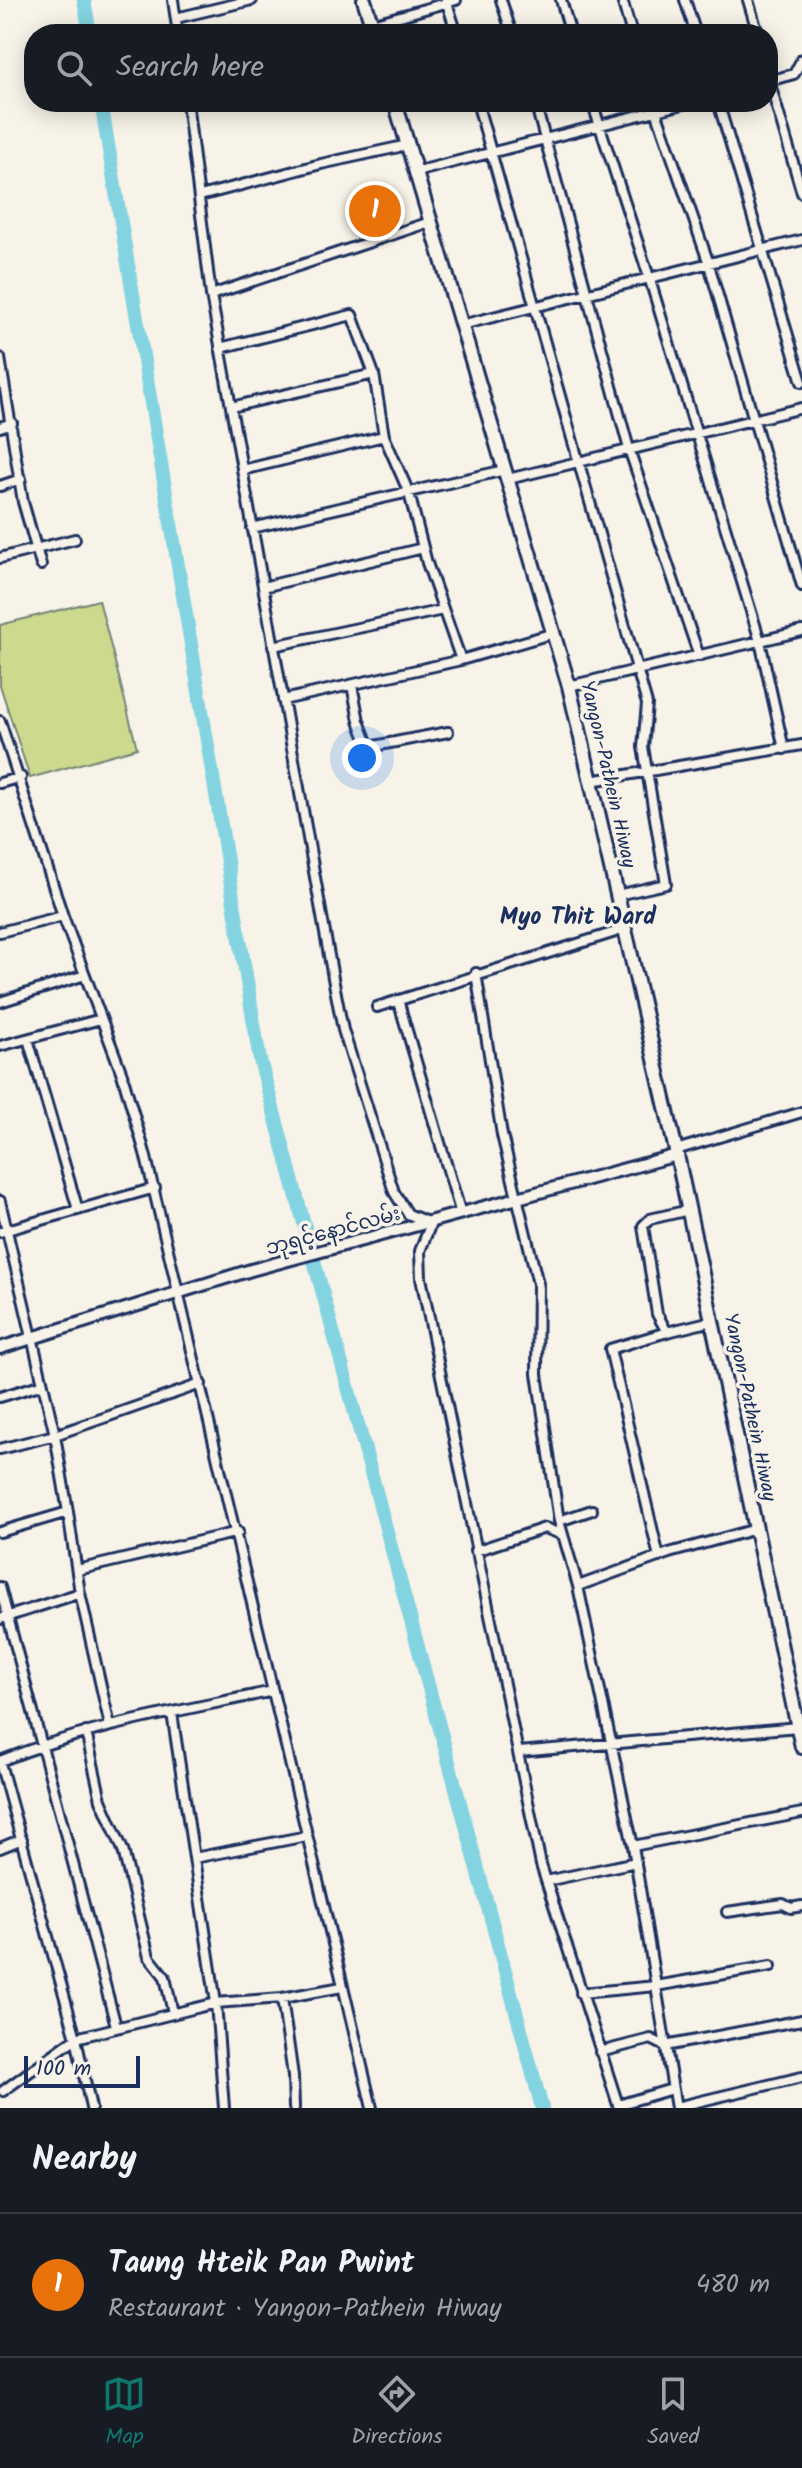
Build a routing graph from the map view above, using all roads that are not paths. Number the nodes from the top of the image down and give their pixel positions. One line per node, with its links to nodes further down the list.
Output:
1 (173, 0): 10 (street)
2 (252, 0): 10 (street)
3 (364, 0): 12 (highway)
4 (501, 0): 15 (street)
5 (561, 0): 16 (street)
6 (622, 0): 17 (street)
7 (685, 0): 18 (street)
8 (748, 0): 19 (street)
9 (450, 1): 13 (street); 14 (street)
10 (176, 18): 11 (street)
11 (177, 24)
12 (372, 24)
13 (388, 24)
14 (455, 24)
15 (509, 24)
16 (568, 24)
17 (629, 24)
18 (693, 24)
19 (755, 24)
20 (802, 59): 21 (street)
21 (778, 78)
22 (188, 112): 37 (street)
23 (398, 112): 33 (highway, Yangon-Pathein Hiway)
24 (480, 112): 34 (street)
25 (538, 112): 32 (street)
26 (595, 112): 31 (street)
27 (640, 112): 31 (street)
28 (656, 112): 41 (street)
29 (721, 112): 40 (street)
30 (778, 112): 36 (street)
31 (599, 126): 32 (street); 42 (street)
32 (547, 140): 34 (street); 43 (street)
33 (408, 145): 35 (highway, Yangon-Pathein Hiway); 37 (street)
34 (492, 152): 35 (street); 45 (street)
35 (415, 172): 38 (highway, Yangon-Pathein Hiway)
36 (802, 193)
37 (200, 196): 44 (street)
38 (430, 222): 44 (street); 46 (highway, Yangon-Pathein Hiway)
39 (802, 240): 40 (street)
40 (764, 249): 41 (street); 50 (street)
41 (708, 261): 42 (street); 53 (street)
42 (649, 277): 43 (street); 56 (street)
43 (589, 293): 45 (street); 58 (street)
44 (211, 295): 47 (street)
45 (534, 308): 46 (street); 59 (street)
46 (461, 325): 61 (highway, Yangon-Pathein Hiway)
47 (220, 348): 49 (street); 51 (street)
48 (1, 365): 54 (street)
49 (374, 374): 51 (street); 57 (street)
50 (802, 382)
51 (231, 407): 60 (street)
52 (802, 408): 53 (street)
53 (754, 419): 56 (street); 71 (street)
54 (12, 423): 55 (street); 62 (street)
55 (0, 427)
56 (694, 432): 58 (street); 76 (street)
57 (384, 436): 60 (street); 64 (street)
58 (629, 449): 59 (street); 78 (street)
59 (577, 464): 61 (street); 80 (street)
60 (242, 470): 65 (street)
61 (506, 475): 64 (street); 75 (highway, Yangon-Pathein Hiway)
62 (21, 479): 63 (street); 67 (street)
63 (0, 486)
64 (409, 493): 65 (street); 68 (street)
65 (252, 528): 72 (street)
66 (75, 539): 67 (street)
67 (36, 547): 69 (street); 70 (street)
68 (423, 548): 72 (street); 73 (street)
69 (0, 558)
70 (41, 565)
71 (802, 586)
72 (263, 587): 77 (street)
73 (443, 610): 77 (street); 79 (street)
74 (802, 631): 76 (street)
75 (554, 633): 79 (street); 82 (highway, Yangon-Pathein Hiway)
76 (760, 641): 78 (street); 87 (street)
77 (273, 646): 83 (street)
78 (699, 656): 80 (street)
79 (461, 660): 81 (street)
80 (637, 668): 82 (street); 88 (street)
81 (352, 685): 83 (street); 85 (street)
82 (569, 686): 90 (highway, Yangon-Pathein Hiway)
83 (283, 700): 112 (street)
84 (0, 721): 89 (street)
85 (448, 732)
86 (802, 745): 87 (street)
87 (784, 749): 88 (street)
88 (646, 771): 90 (street); 92 (street)
89 (21, 777): 91 (street); 93 (street)
90 (591, 781): 92 (highway, Yangon-Pathein Hiway)
91 (0, 783)
92 (617, 895): 94 (highway, Yangon-Pathein Hiway)
93 (63, 916): 95 (street); 97 (street)
94 (625, 929): 96 (street); 105 (highway, Yangon-Pathein Hiway)
95 (0, 932)
96 (476, 973): 98 (street); 107 (street)
97 (85, 975): 99 (street); 101 (street)
98 (398, 1000): 100 (street); 111 (street)
99 (0, 1002)
100 (377, 1007)
101 (101, 1019): 102 (street); 106 (street)
102 (28, 1039): 103 (street); 109 (street)
103 (0, 1046)
104 (802, 1112): 105 (street)
105 (676, 1153): 107 (street, ဘုရင့်နောင်လမ်း); 110 (highway, Yangon-Pathein Hiway)
106 (155, 1188): 109 (street); 114 (street)
107 (518, 1199): 111 (street, ဘုရင့်နောင်လမ်း); 126 (street)
108 (0, 1201): 113 (street)
109 (78, 1210): 113 (street)
110 (689, 1210): 115 (highway, Yangon-Pathein Hiway); 116 (street)
111 (461, 1214): 112 (street, ဘုရင့်နောင်လမ်း)
112 (428, 1222): 114 (street, ဘုရင့်နောင်လမ်း); 131 (street)
113 (4, 1231): 117 (street)
114 (180, 1292): 117 (street, ဘုရင့်နောင်လမ်း); 120 (street)
115 (712, 1321): 116 (street); 127 (highway, Yangon-Pathein Hiway)
116 (667, 1332): 132 (street)
117 (32, 1338): 118 (street, ဘုရင့်နောင်လမ်း); 119 (street)
118 (0, 1348)
119 (43, 1384): 121 (street); 122 (street)
120 (201, 1384): 122 (street); 129 (street)
121 (0, 1397)
122 (55, 1435): 123 (street); 125 (street)
123 (0, 1449)
124 (592, 1510): 126 (street)
125 (68, 1512): 128 (street); 133 (street)
126 (559, 1521): 130 (street)
127 (756, 1529): 132 (street); 140 (highway, Yangon-Pathein Hiway)
128 (0, 1532)
129 (238, 1532): 133 (street); 138 (street)
130 (564, 1536): 131 (street); 134 (street)
131 (475, 1551): 146 (street)
132 (659, 1557): 134 (street)
133 (77, 1570): 136 (street)
134 (578, 1586): 143 (street)
135 (0, 1587): 137 (street)
136 (80, 1593): 137 (street); 141 (street)
137 (4, 1618): 144 (street)
138 (273, 1691): 139 (street); 149 (street)
139 (172, 1713): 141 (street); 153 (street)
140 (798, 1719): 143 (street); 145 (highway, Yangon-Pathein Hiway)
141 (110, 1726): 142 (street)
142 (86, 1732): 144 (street); 164 (street)
143 (612, 1744): 146 (street); 151 (street)
144 (42, 1745): 147 (street); 166 (street)
145 (802, 1747)
146 (519, 1752): 155 (street)
147 (0, 1762): 150 (street)
148 (802, 1813): 151 (street)
149 (307, 1836): 153 (street); 160 (street)
150 (22, 1839): 152 (street); 167 (street)
151 (633, 1846): 154 (street)
152 (0, 1848)
153 (194, 1858): 163 (street)
154 (636, 1862): 155 (street); 159 (street)
155 (546, 1881): 161 (street)
156 (802, 1906): 157 (street)
157 (727, 1912)
158 (771, 1966): 159 (street)
159 (656, 1986): 161 (street); 168 (street)
160 (342, 1987): 162 (street); 177 (street)
161 (581, 1993): 169 (street)
162 (282, 1998): 163 (street); 176 (street)
163 (216, 2003): 164 (street); 175 (street)
164 (173, 2013): 166 (street)
165 (802, 2020): 168 (street)
166 (116, 2026): 167 (street)
167 (76, 2038): 172 (street); 174 (street)
168 (665, 2046): 169 (street); 171 (street)
169 (600, 2052): 173 (street)
170 (802, 2077): 178 (street)
171 (672, 2089): 173 (street); 178 (street)
172 (3, 2091)
173 (618, 2106)
174 (91, 2108)
175 (224, 2108)
176 (294, 2108)
177 (372, 2108)
178 (676, 2108)

